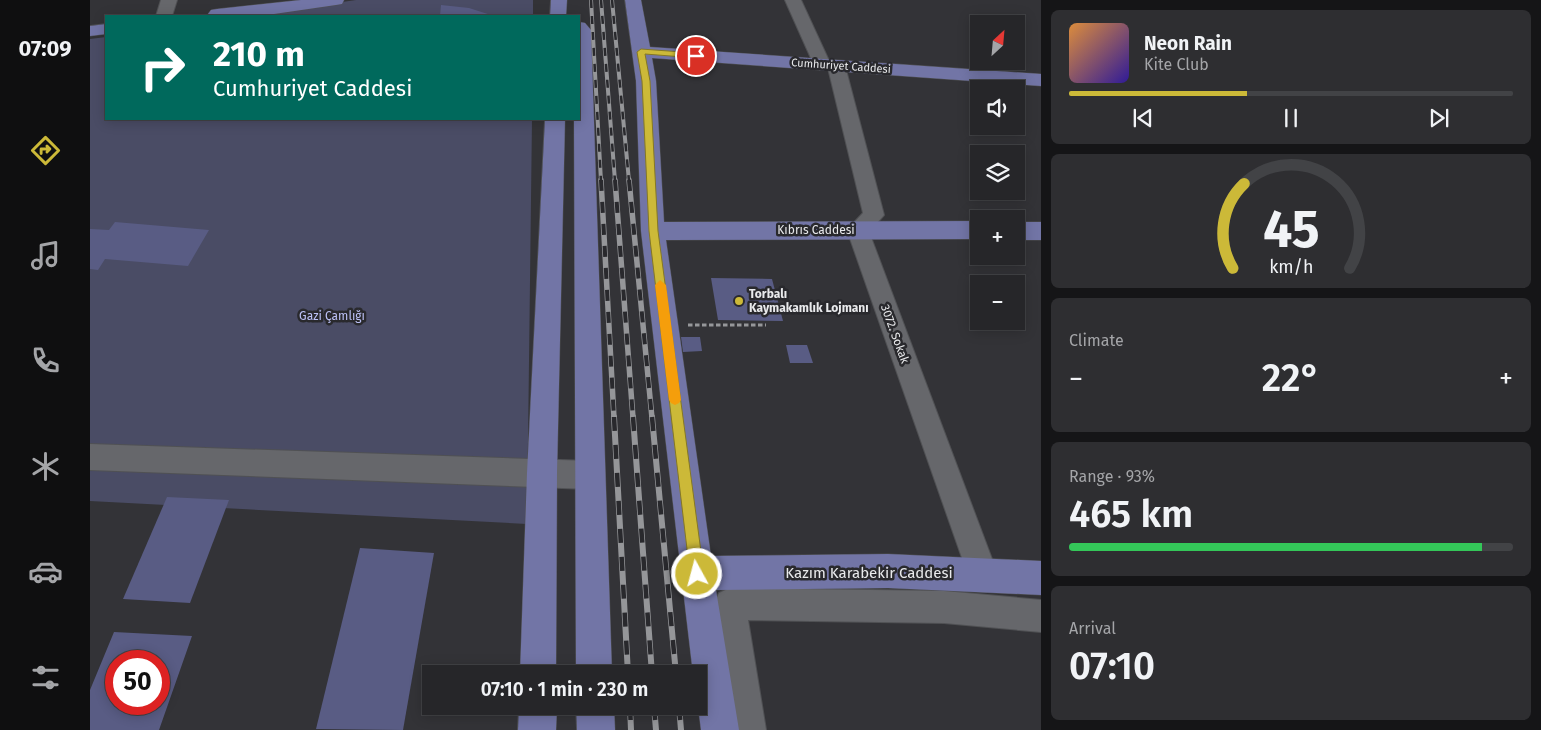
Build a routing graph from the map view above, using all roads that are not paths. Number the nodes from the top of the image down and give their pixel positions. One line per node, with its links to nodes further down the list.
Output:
1 (169, 0): 7 (street)
2 (301, 0): 6 (main road)
3 (336, 0): 6 (main road)
4 (633, 0): 12 (main road)
5 (793, 0): 13 (street)
6 (217, 14): 8 (main road)
7 (164, 15)
8 (207, 15)
9 (580, 28): 23 (main road)
10 (105, 29): 11 (main road)
11 (90, 31)
12 (641, 52): 13 (main road, Cumhuriyet Caddesi); 18 (main road)
13 (829, 65): 14 (main road, Cumhuriyet Caddesi); 16 (street)
14 (1041, 80)
15 (555, 120): 22 (main road)
16 (858, 230): 17 (main road, Kıbrıs Caddesi); 18 (main road, Kıbrıs Caddesi); 25 (street, 3072. Sokak)
17 (970, 230)
18 (654, 231): 24 (main road)
19 (1025, 231): 20 (main road)
20 (1041, 231)
21 (90, 457): 22 (street)
22 (542, 474): 23 (street); 28 (main road)
23 (589, 476): 29 (main road)
24 (697, 574): 25 (main road, Kazım Karabekir Caddesi); 34 (main road)
25 (983, 575): 26 (main road, Kazım Karabekir Caddesi)
26 (1041, 578)
27 (1041, 616): 35 (street)
28 (538, 665)
29 (594, 665)
30 (538, 715): 32 (main road)
31 (595, 715): 33 (main road)
32 (537, 730)
33 (596, 730)
34 (720, 730)
35 (749, 730)

